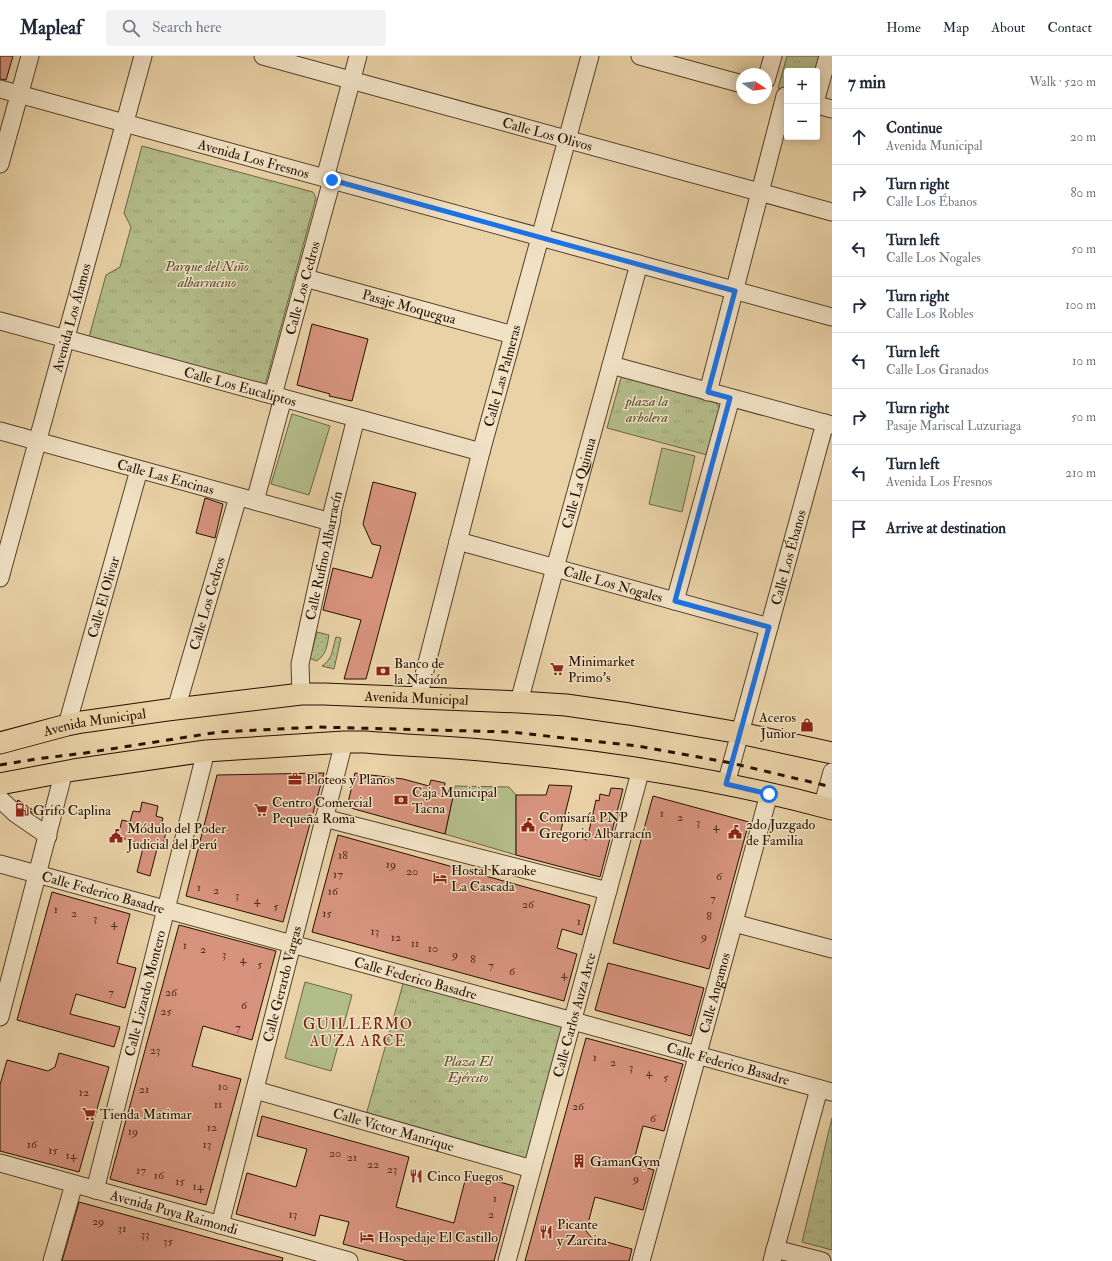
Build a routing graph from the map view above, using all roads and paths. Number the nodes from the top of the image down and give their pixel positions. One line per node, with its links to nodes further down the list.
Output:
1 (30, 56): 16 (street)
2 (143, 56): 21 (street, Avenida Los Álamos)
3 (263, 56): 11 (street, Calle Los Olivos)
4 (358, 56): 11 (street, Calle Los Cedros)
5 (590, 56): 22 (street, Calle Las Palmeras)
6 (640, 56): 9 (street)
7 (773, 56): 10 (street)
8 (828, 56): 13 (street)
9 (695, 63): 12 (street)
10 (770, 68)
11 (351, 80): 22 (street, Calle Los Olivos); 24 (street, Calle Los Cedros)
12 (736, 81)
13 (820, 84)
14 (0, 89): 16 (street, Avenida Los Fresnos)
15 (772, 92): 17 (street)
16 (19, 94): 21 (street, Avenida Los Fresnos); 23 (street)
17 (784, 96)
18 (784, 103): 25 (street)
19 (820, 106): 20 (street)
20 (832, 109)
21 (125, 123): 24 (street, Avenida Los Fresnos); 34 (street, Avenida Los Álamos)
22 (567, 139): 25 (street, Calle Los Olivos); 27 (street, Calle Las Palmeras)
23 (0, 164)
24 (329, 179): 27 (street, Avenida Los Fresnos); 29 (street, Calle Los Cedros)
25 (760, 192): 26 (street, Calle Los Olivos); 30 (street)
26 (832, 212)
27 (540, 237): 28 (street, Avenida Los Fresnos); 33 (street, Calle Las Palmeras)
28 (639, 264): 30 (street, Avenida Los Fresnos); 35 (street, Calle La Quinua)
29 (305, 278): 33 (street, Pasaje Moquegua); 37 (street, Calle Los Cedros)
30 (735, 291): 31 (street, Avenida Los Fresnos); 36 (street)
31 (832, 317)
32 (0, 321): 34 (street, Calle Los Eucaliptos)
33 (513, 335): 43 (street, Calle Las Palmeras)
34 (66, 339): 37 (street, Calle Los Eucaliptos); 42 (street, Avenida Los Álamos)
35 (611, 365): 36 (street); 49 (street, Calle La Quinua)
36 (708, 392): 38 (street)
37 (278, 397): 39 (street, Calle Los Eucaliptos); 46 (street, Calle Los Cedros)
38 (730, 398): 40 (street); 51 (street)
39 (356, 418): 43 (street, Calle Los Eucaliptos); 47 (street, Calle Rufino Albarracín)
40 (828, 424): 52 (street, Calle Los Ébanos)
41 (0, 431): 42 (street, Calle Las Encinas)
42 (37, 442): 44 (street, Calle Las Encinas); 50 (street, Avenida Los Álamos)
43 (481, 452): 48 (street, Calle Las Palmeras)
44 (139, 470): 45 (street, Calle Las Encinas); 57 (street, Calle El Olivar)
45 (238, 497): 46 (street, Calle Las Encinas); 56 (street, Calle Los Cedros)
46 (255, 501): 47 (street, Calle Las Encinas)
47 (331, 522): 53 (street, Calle Rufino Albarracín)
48 (458, 541): 49 (street, Calle Los Nogales); 54 (street, Calle Las Palmeras)
49 (555, 568): 51 (street, Calle Los Nogales); 55 (street, Calle La Quinua)
50 (0, 578)
51 (675, 601): 52 (street, Calle Los Nogales)
52 (769, 627): 58 (street, Calle Los Ébanos)
53 (301, 694): 54 (main road, Avenida Municipal); 56 (main road, Avenida Municipal)
54 (418, 698): 55 (main road, Avenida Municipal)
55 (519, 702): 58 (main road, Avenida Municipal)
56 (176, 710): 57 (main road, Avenida Municipal)
57 (67, 725): 60 (main road, Avenida Municipal)
58 (740, 733): 64 (main road, Avenida Municipal); 69 (street, Calle Los Ébanos)
59 (0, 734): 60 (street)
60 (25, 736): 62 (main road, Avenida Municipal)
61 (344, 742): 63 (main road); 65 (main road); 73 (street, Calle Gerardo Vargas)
62 (0, 743)
63 (206, 751): 66 (main road); 78 (street, Calle Lizardo Montero)
64 (832, 753)
65 (641, 769): 69 (main road); 77 (street, Calle Carlos Auza Arce)
66 (64, 771): 68 (main road); 74 (street)
67 (832, 772): 72 (street)
68 (0, 784)
69 (726, 784): 70 (main road)
70 (769, 794): 72 (main road); 79 (street, Calle Angamos)
71 (0, 799): 74 (street)
72 (827, 808)
73 (324, 818): 77 (street); 80 (street, Calle Gerardo Vargas)
74 (48, 836): 76 (street)
75 (0, 864): 76 (street, Calle Federico Basadre)
76 (38, 875): 78 (street, Calle Federico Basadre); 82 (street)
77 (608, 891): 83 (street, Calle Carlos Auza Arce)
78 (166, 910): 80 (street, Calle Federico Basadre); 90 (street, Calle Lizardo Montero)
79 (734, 923): 81 (street); 84 (street, Calle Angamos)
80 (292, 944): 83 (street, Calle Federico Basadre); 85 (street, Calle Gerardo Vargas)
81 (832, 949)
82 (0, 1017)
83 (572, 1021): 84 (street, Calle Federico Basadre); 88 (street, Calle Carlos Auza Arce)
84 (697, 1056): 86 (street, Calle Federico Basadre); 96 (street, Calle Angamos)
85 (255, 1090): 88 (street, Calle Víctor Manrique); 91 (street, Calle Gerardo Vargas)
86 (825, 1091): 92 (street)
87 (0, 1164): 89 (street, Avenida Puya Raimondi)
88 (532, 1169): 95 (street, Calle Carlos Auza Arce)
89 (74, 1184): 90 (street, Avenida Puya Raimondi); 93 (street)
90 (96, 1190): 91 (street, Avenida Puya Raimondi)
91 (220, 1225): 94 (street, Avenida Puya Raimondi)
92 (773, 1255): 97 (street)
93 (52, 1261)
94 (349, 1261)
95 (507, 1261)
96 (641, 1261)
97 (822, 1261)

